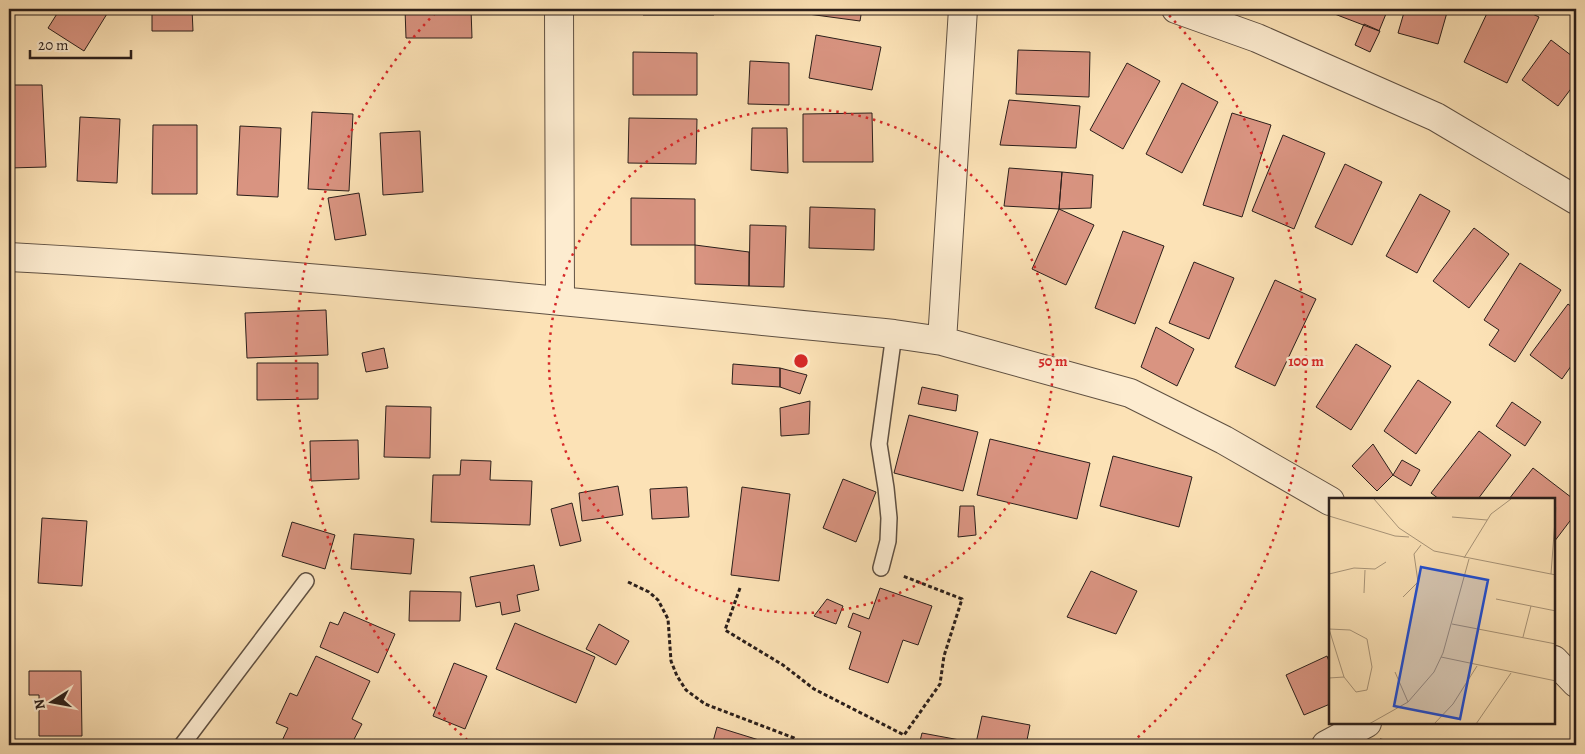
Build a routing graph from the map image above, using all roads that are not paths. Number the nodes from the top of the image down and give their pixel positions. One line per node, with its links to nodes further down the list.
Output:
1 (559, 9): 6 (street)
2 (962, 9): 8 (street)
3 (1176, 9): 4 (street)
4 (1576, 200)
5 (9, 257): 6 (street)
6 (560, 300): 7 (street)
7 (894, 334): 8 (street); 10 (lane)
8 (942, 341): 9 (street)
9 (1329, 500)
10 (881, 568)
11 (306, 581): 15 (lane)
12 (1555, 661): 13 (street)
13 (1576, 683)
14 (1365, 724): 16 (street)
15 (182, 745)
16 (1326, 745)

